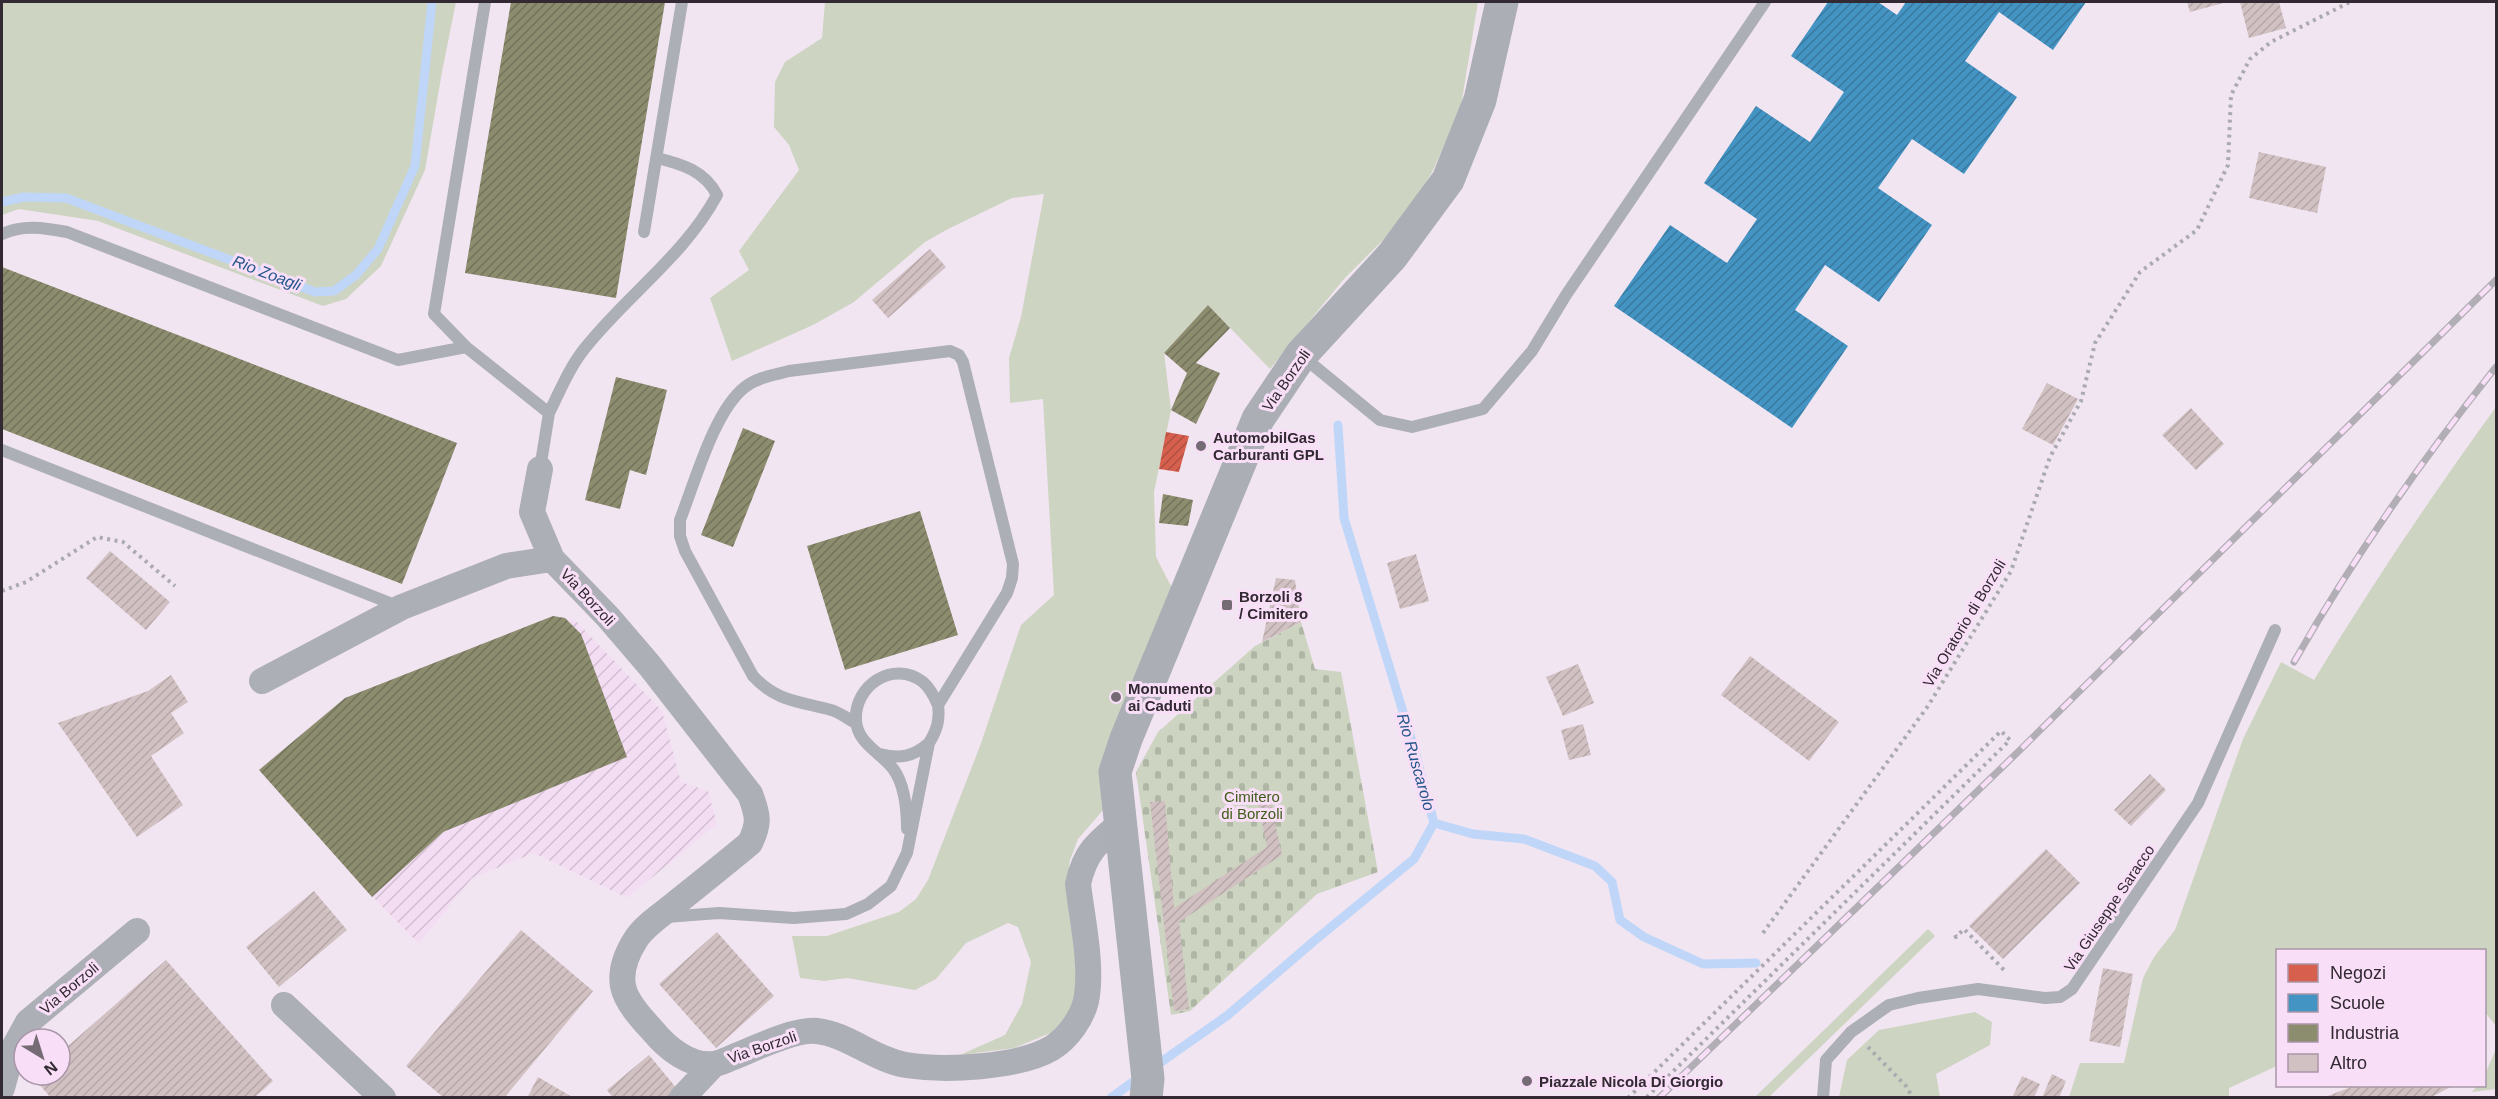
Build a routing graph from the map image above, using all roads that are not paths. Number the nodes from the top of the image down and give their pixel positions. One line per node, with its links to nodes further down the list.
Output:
1 (485, 2): 8 (lane)
2 (682, 2): 5 (lane)
3 (1502, 2): 9 (main road, Via Borzoli)
4 (1766, 2): 9 (lane)
5 (657, 158): 6 (lane); 10 (lane)
6 (644, 232)
7 (2, 234): 8 (lane)
8 (466, 346): 10 (lane)
9 (1301, 355): 21 (main road, Via Borzoli)
10 (549, 413): 12 (lane)
11 (2, 450): 14 (lane)
12 (540, 469): 13 (street, Via Borzoli)
13 (552, 559): 14 (street, Via Borzoli); 23 (street, Via Borzoli)
14 (402, 607): 16 (street, Via Borzoli)
15 (2275, 630): 31 (lane, Via Giuseppe Saracco)
16 (262, 681)
17 (938, 705): 18 (lane); 18 (lane); 19 (lane)
18 (856, 723): 20 (lane)
19 (929, 743): 20 (lane); 22 (lane)
20 (880, 754): 22 (lane)
21 (1121, 823): 26 (street, Via Borzoli); 27 (main road, Via Borzoli)
22 (907, 853): 23 (lane)
23 (659, 917): 26 (street, Via Borzoli)
24 (136, 931): 28 (street, Via Borzoli)
25 (284, 1005): 29 (street)
26 (714, 1064): 30 (street)
27 (1146, 1075)
28 (2, 1088)
29 (383, 1098)
30 (682, 1098)
31 (1823, 1098)

